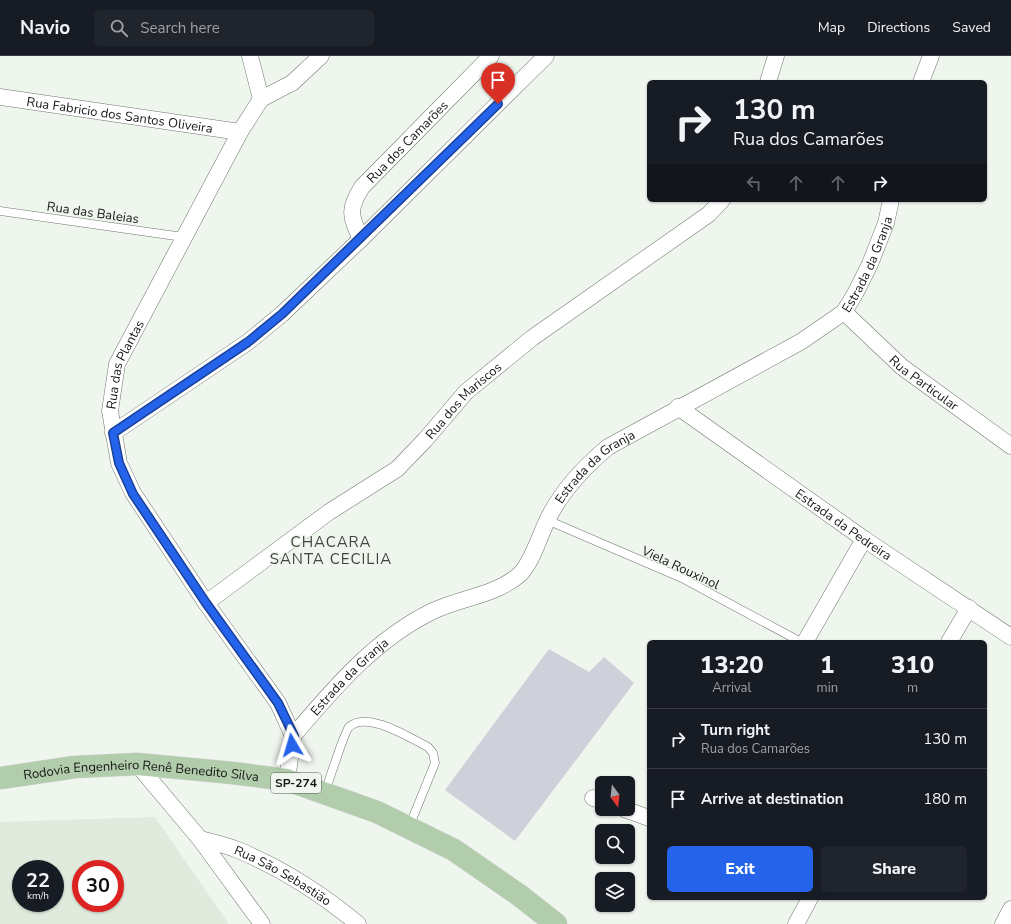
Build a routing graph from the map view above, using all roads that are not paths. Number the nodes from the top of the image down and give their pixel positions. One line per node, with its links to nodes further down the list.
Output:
1 (250, 56): 10 (street)
2 (321, 56): 10 (street)
3 (492, 56): 16 (street, Rua dos Camarões)
4 (546, 56): 16 (street)
5 (776, 56): 7 (street)
6 (931, 56): 8 (street)
7 (769, 80)
8 (922, 80)
9 (0, 97): 11 (street, Rua Fabricio dos Santos Oliveira)
10 (261, 99): 11 (street, Rua das Plantas)
11 (240, 132): 15 (street, Rua das Plantas)
12 (720, 202): 23 (street, Rua dos Mariscos)
13 (891, 202): 17 (street, Estrada da Granja)
14 (0, 211): 15 (lane, Rua das Baleias)
15 (183, 237): 19 (street, Rua das Plantas)
16 (361, 239): 19 (street)
17 (844, 312): 18 (street, Estrada da Granja); 20 (street, Rua Particular)
18 (678, 407): 21 (street, Estrada da Granja); 22 (street, Estrada da Pedreira)
19 (113, 433): 23 (street, Rua das Plantas)
20 (1011, 446)
21 (547, 520): 26 (lane, Viela Rouxinol); 29 (street, Estrada da Granja)
22 (864, 539): 24 (street, Estrada da Pedreira); 27 (street)
23 (206, 603): 29 (street, Rua das Plantas)
24 (969, 608): 25 (street, Estrada da Pedreira); 28 (street)
25 (1011, 637)
26 (797, 640)
27 (806, 640)
28 (951, 640)
29 (294, 736): 32 (street)
30 (137, 764): 31 (main road, Rodovia Engenheiro Renê Benedito Silva / SP-274); 32 (main road, Rodovia Engenheiro Renê Benedito Silva / SP-274); 37 (street)
31 (0, 778)
32 (287, 780): 33 (main road, Rodovia Engenheiro Renê Benedito Silva / SP-274)
33 (325, 793): 36 (main road, Rodovia Engenheiro Renê Benedito Silva / SP-274); 36 (lane)
34 (635, 813): 35 (street)
35 (647, 817)
36 (409, 827): 42 (main road, Rodovia Engenheiro Renê Benedito Silva / SP-274)
37 (200, 839): 40 (street); 41 (street, Rua São Sebastião)
38 (809, 900): 43 (street)
39 (1011, 909): 44 (street)
40 (262, 924)
41 (358, 924)
42 (556, 924)
43 (796, 924)
44 (1003, 924)

